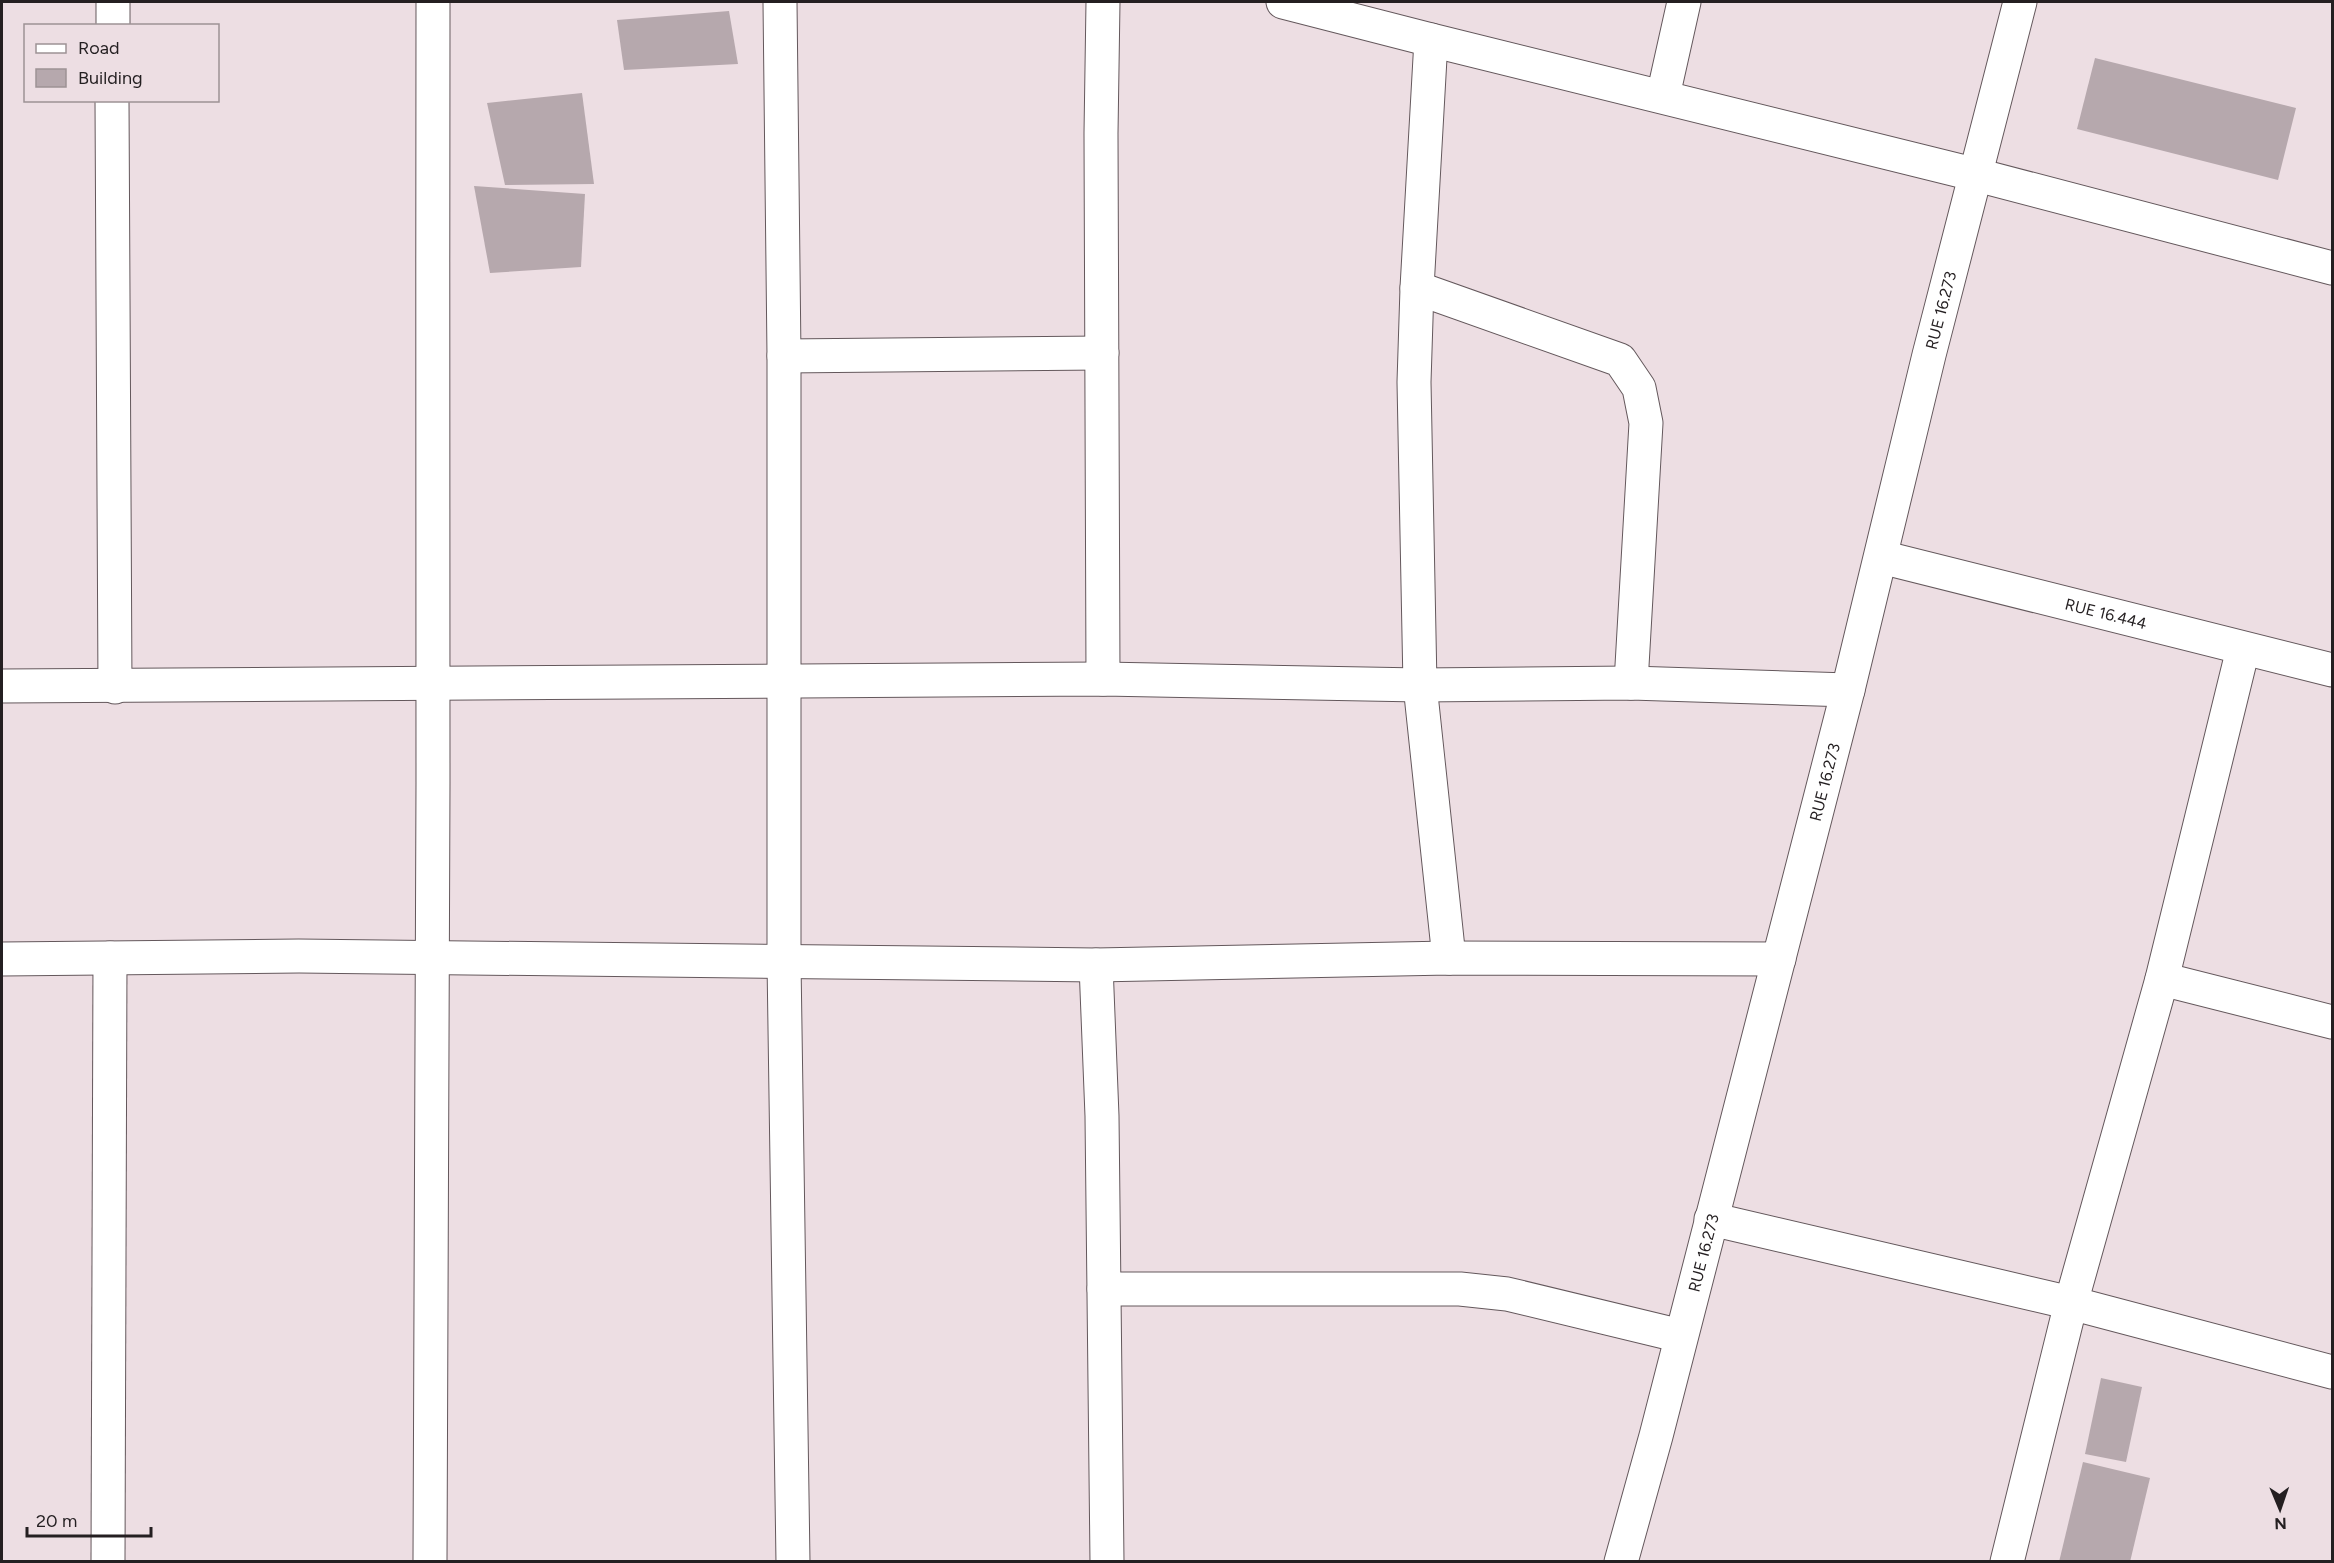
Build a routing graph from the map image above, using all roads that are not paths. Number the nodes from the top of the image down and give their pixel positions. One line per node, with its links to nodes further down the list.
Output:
1 (113, 2): 8 (street)
2 (433, 2): 23 (street)
3 (780, 2): 16 (street)
4 (1103, 2): 15 (street)
5 (1283, 2): 9 (street)
6 (1684, 2): 10 (street)
7 (2020, 2): 12 (street, RUE 16.273)
8 (113, 24)
9 (1431, 40): 10 (street); 14 (street)
10 (1663, 96): 12 (street)
11 (112, 102): 26 (street)
12 (1977, 175): 13 (street); 17 (street, RUE 16.273)
13 (2332, 268)
14 (1417, 288): 22 (street); 24 (street)
15 (1102, 353): 16 (street); 20 (street)
16 (784, 356): 21 (street)
17 (1881, 557): 18 (street, RUE 16.444); 27 (street, RUE 16.273)
18 (2243, 649): 19 (street, RUE 16.444); 35 (street)
19 (2332, 670)
20 (1104, 680): 21 (street); 24 (street)
21 (784, 682): 23 (street); 33 (street)
22 (1631, 683): 24 (street); 27 (street)
23 (432, 684): 26 (street); 28 (street)
24 (1420, 685): 30 (street)
25 (2, 686): 26 (street)
26 (115, 687)
27 (1848, 690): 32 (street, RUE 16.273)
28 (434, 957): 29 (street); 33 (street); 43 (street)
29 (110, 958): 31 (street); 42 (street)
30 (1449, 958): 32 (street); 34 (street)
31 (2, 959)
32 (1779, 959): 37 (street, RUE 16.273)
33 (784, 962): 34 (street); 44 (street)
34 (1096, 965): 38 (street)
35 (2162, 980): 36 (street); 39 (street)
36 (2332, 1023)
37 (1711, 1219): 39 (street); 40 (street, RUE 16.273)
38 (1104, 1289): 40 (street); 45 (street)
39 (2071, 1303): 41 (street); 47 (street)
40 (1681, 1336): 46 (street, RUE 16.273)
41 (2332, 1372)
42 (108, 1562)
43 (430, 1562)
44 (793, 1562)
45 (1107, 1562)
46 (1621, 1562)
47 (2007, 1562)

